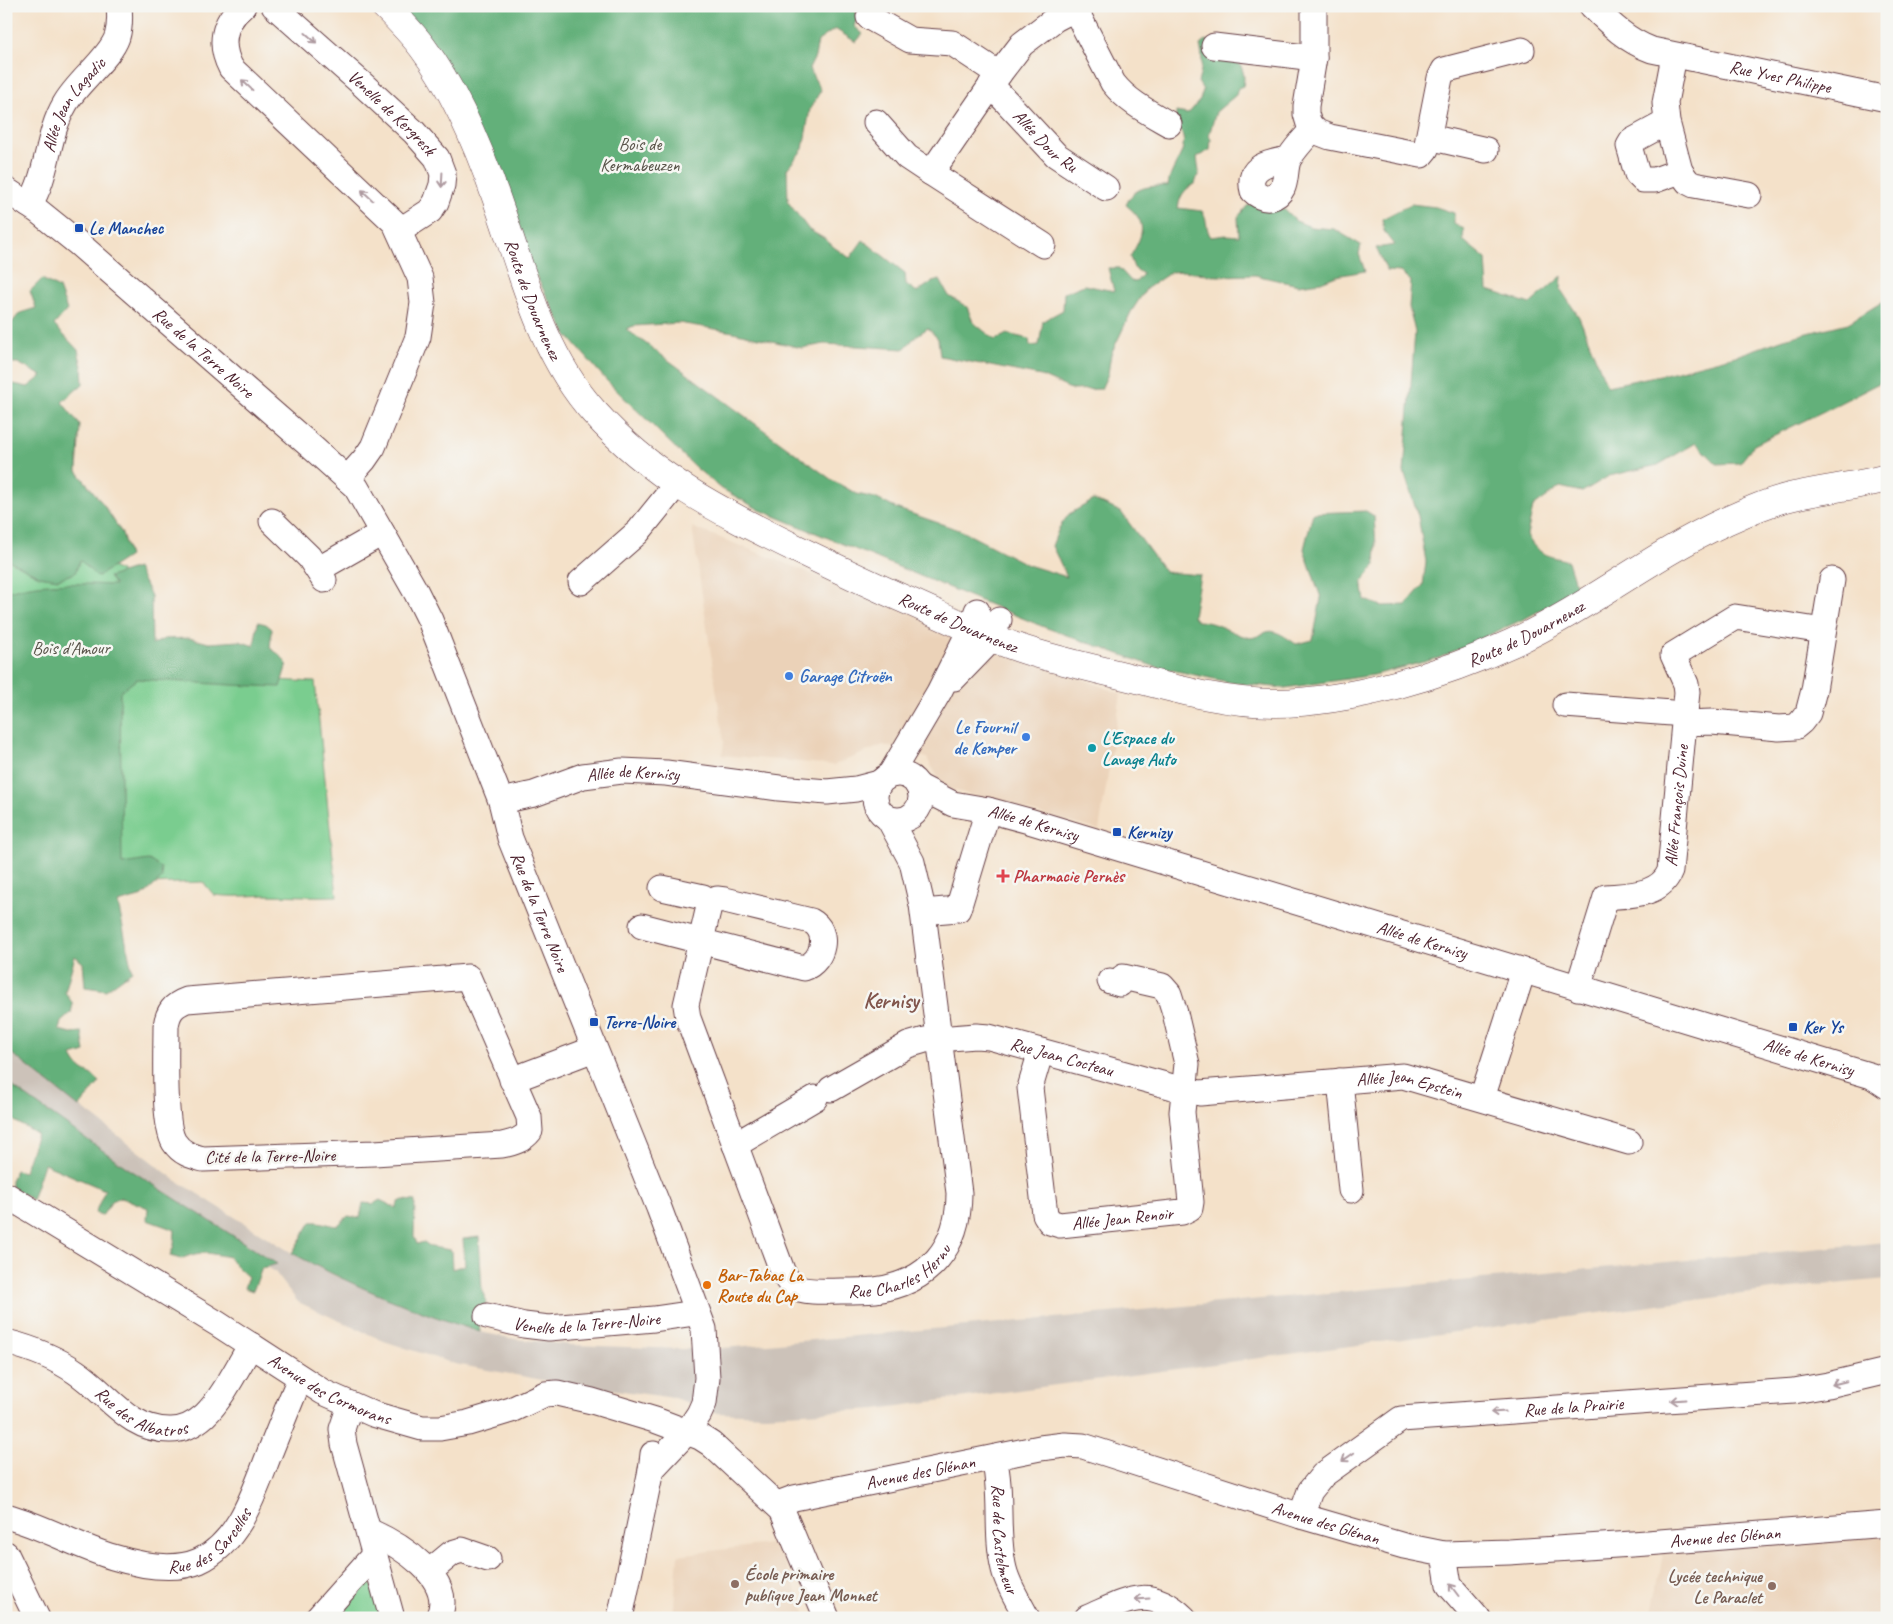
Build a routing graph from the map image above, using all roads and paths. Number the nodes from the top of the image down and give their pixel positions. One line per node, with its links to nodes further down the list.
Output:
1 (119, 6): 27 (street, Allée Jean Lagadic)
2 (243, 6): 28 (street, one-way to 2)
3 (274, 6): 28 (street, Venelle de Kergresk, one-way to 28)
4 (385, 6): 32 (main road, Route de Douarnenez)
5 (1314, 6): 12 (street)
6 (1592, 6): 11 (street, Rue Yves Philippe)
7 (1078, 8): 13 (street); 17 (street)
8 (869, 17): 13 (street, Allée Dour Ru)
9 (1214, 46): 12 (street)
10 (1522, 50): 19 (street)
11 (1674, 56): 14 (street, Rue Yves Philippe); 16 (street)
12 (1314, 58): 18 (street)
13 (995, 79): 23 (street); 24 (street, Allée Dour Ru)
14 (1887, 99)
15 (876, 122): 23 (street)
16 (1667, 122): 22 (street); 22 (street)
17 (1169, 124)
18 (1313, 129): 19 (street); 21 (street)
19 (1429, 137): 20 (street)
20 (1486, 150)
21 (1288, 159)
22 (1680, 171): 26 (street)
23 (931, 173): 29 (street)
24 (1106, 188)
25 (6, 190): 27 (street, Rue de la Terre Noire)
26 (1749, 195)
27 (28, 204): 30 (street, Rue de la Terre Noire)
28 (399, 231): 30 (street)
29 (1043, 245)
30 (347, 478): 35 (street, Rue de la Terre Noire)
31 (1879, 482): 43 (main road, Route de Douarnenez)
32 (676, 485): 34 (main road, Route de Douarnenez); 37 (street)
33 (272, 521): 35 (street)
34 (758, 530): 38 (main road, Route de Douarnenez); 39 (main road, Route de Douarnenez)
35 (382, 533): 48 (street, Rue de la Terre Noire)
36 (1832, 580): 40 (street, Allée François Duine)
37 (581, 582)
38 (939, 614): 39 (main road, Route de Douarnenez); 42 (street)
39 (984, 624): 41 (main road, Route de Douarnenez); 42 (street); 43 (main road, Route de Douarnenez)
40 (1823, 631): 45 (street, Allée François Duine); 45 (street, Allée François Duine)
41 (1020, 648): 42 (street); 43 (main road, Route de Douarnenez)
42 (962, 663): 46 (street)
43 (1168, 687)
44 (1565, 705): 45 (street, Allée François Duine)
45 (1685, 718): 59 (street, Allée François Duine)
46 (899, 780): 47 (street, Allée de Kernisy); 49 (street, Allée de Kernisy); 51 (street); 51 (street)
47 (827, 792): 48 (street, Allée de Kernisy); 51 (street, Allée de Kernisy)
48 (501, 802): 61 (street, Rue de la Terre Noire)
49 (953, 804): 50 (street, Allée de Kernisy); 51 (street, Allée de Kernisy)
50 (988, 810): 54 (street); 57 (street, Allée de Kernisy)
51 (899, 814): 60 (street, Rue Charles Hernu)
52 (662, 888): 53 (street)
53 (710, 902): 56 (street, Rue Charles Hernu); 56 (street)
54 (934, 911)
55 (642, 926): 56 (street)
56 (700, 942): 69 (street, Rue Charles Hernu)
57 (1523, 970): 59 (street, Allée de Kernisy); 67 (street)
58 (1110, 980): 66 (street)
59 (1578, 988): 65 (street, Allée de Kernisy)
60 (939, 1039): 62 (street, Rue Jean Cocteau); 69 (street); 69 (street, Rue Charles Hernu)
61 (594, 1049): 63 (street); 72 (street, Rue de la Terre Noire)
62 (1040, 1051): 66 (street, Rue Jean Cocteau); 66 (street, Allée Jean Renoir)
63 (512, 1080): 63 (street, Cité de la Terre-Noire)
64 (1340, 1081): 66 (street, Allée Jean Epstein); 67 (street, Allée Jean Epstein); 70 (street)
65 (1887, 1086)
66 (1184, 1090)
67 (1482, 1098): 68 (street, Allée Jean Epstein)
68 (1629, 1142)
69 (735, 1145)
70 (1351, 1190)
71 (6, 1195): 75 (street, Avenue des Cormorans)
72 (689, 1304): 73 (street, Venelle de la Terre-Noire); 79 (street, Rue de la Terre Noire)
73 (487, 1316)
74 (6, 1342): 75 (street, Rue des Albatros)
75 (251, 1345): 77 (street, Avenue des Cormorans)
76 (1887, 1371): 83 (street, Rue de la Prairie, one-way to 83)
77 (300, 1378): 78 (street, Avenue des Cormorans); 82 (street, Rue des Sarcelles)
78 (350, 1405): 79 (street, Avenue des Cormorans); 85 (street)
79 (678, 1429): 81 (street, Avenue des Cormorans); 94 (street)
80 (994, 1458): 81 (street, Avenue des Glénan); 83 (street, Avenue des Glénan); 96 (street, Rue de Castelmeur)
81 (778, 1504): 95 (street, Avenue des Cormorans)
82 (6, 1516)
83 (1302, 1516): 87 (street, Avenue des Glénan)
84 (1887, 1524): 87 (street, Avenue des Glénan)
85 (372, 1542): 89 (street); 91 (street); 92 (street)
86 (6, 1554): 90 (street)
87 (1444, 1554): 99 (street, one-way to 87)
88 (488, 1559): 89 (street)
89 (429, 1572): 93 (street)
90 (37, 1618)
91 (318, 1618)
92 (392, 1618)
93 (438, 1618)
94 (620, 1618)
95 (828, 1618)
96 (1027, 1618)
97 (1087, 1618): 98 (street, one-way to 97)
98 (1184, 1618)
99 (1478, 1618)

